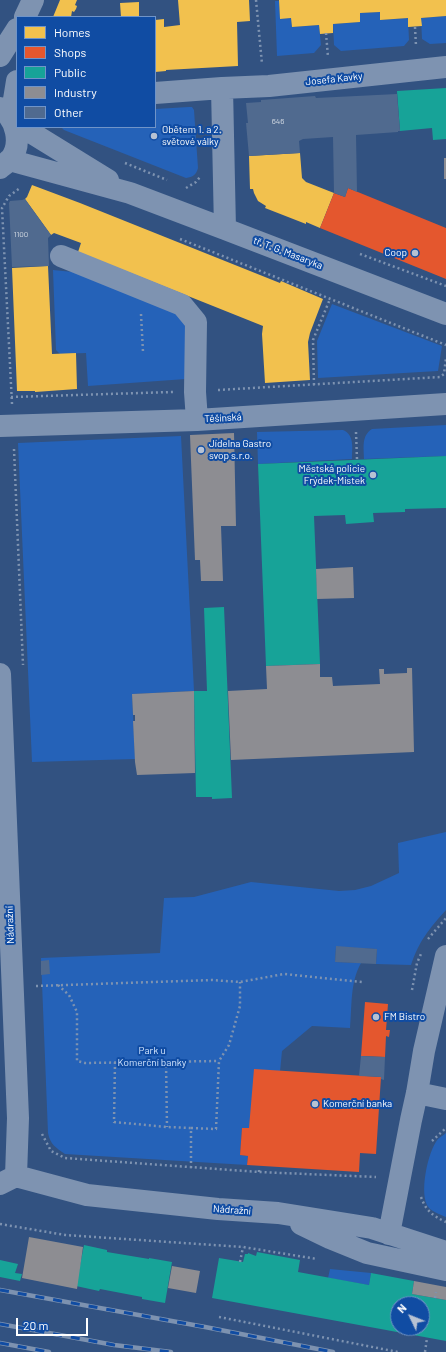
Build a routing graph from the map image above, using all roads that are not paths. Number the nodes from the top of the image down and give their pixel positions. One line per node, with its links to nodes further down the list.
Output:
1 (16, 31): 2 (street)
2 (0, 56)
3 (446, 67): 4 (street, Josefa Kavky)
4 (222, 88): 6 (street, Josefa Kavky); 11 (street)
5 (16, 92): 7 (street)
6 (156, 93)
7 (13, 120): 9 (street)
8 (26, 128): 10 (street, tř. T. G. Masaryka)
9 (5, 164): 10 (street, tř. T. G. Masaryka)
10 (130, 193): 11 (street, tř. T. G. Masaryka)
11 (225, 229): 13 (street, tř. T. G. Masaryka)
12 (61, 256): 17 (street)
13 (298, 257): 14 (street); 15 (street, tř. T. G. Masaryka)
14 (446, 303)
15 (446, 314)
16 (446, 404): 17 (street, Těšínská)
17 (197, 420): 18 (street, Těšínská)
18 (6, 426)
19 (0, 674): 23 (street, Nádražní)
20 (446, 956): 21 (street)
21 (417, 1093): 22 (street); 25 (street)
22 (446, 1099)
23 (8, 1180): 24 (street, Nádražní)
24 (278, 1212): 25 (street, Nádražní); 27 (street)
25 (390, 1234): 26 (street, Nádražní)
26 (446, 1252)
27 (446, 1270)

